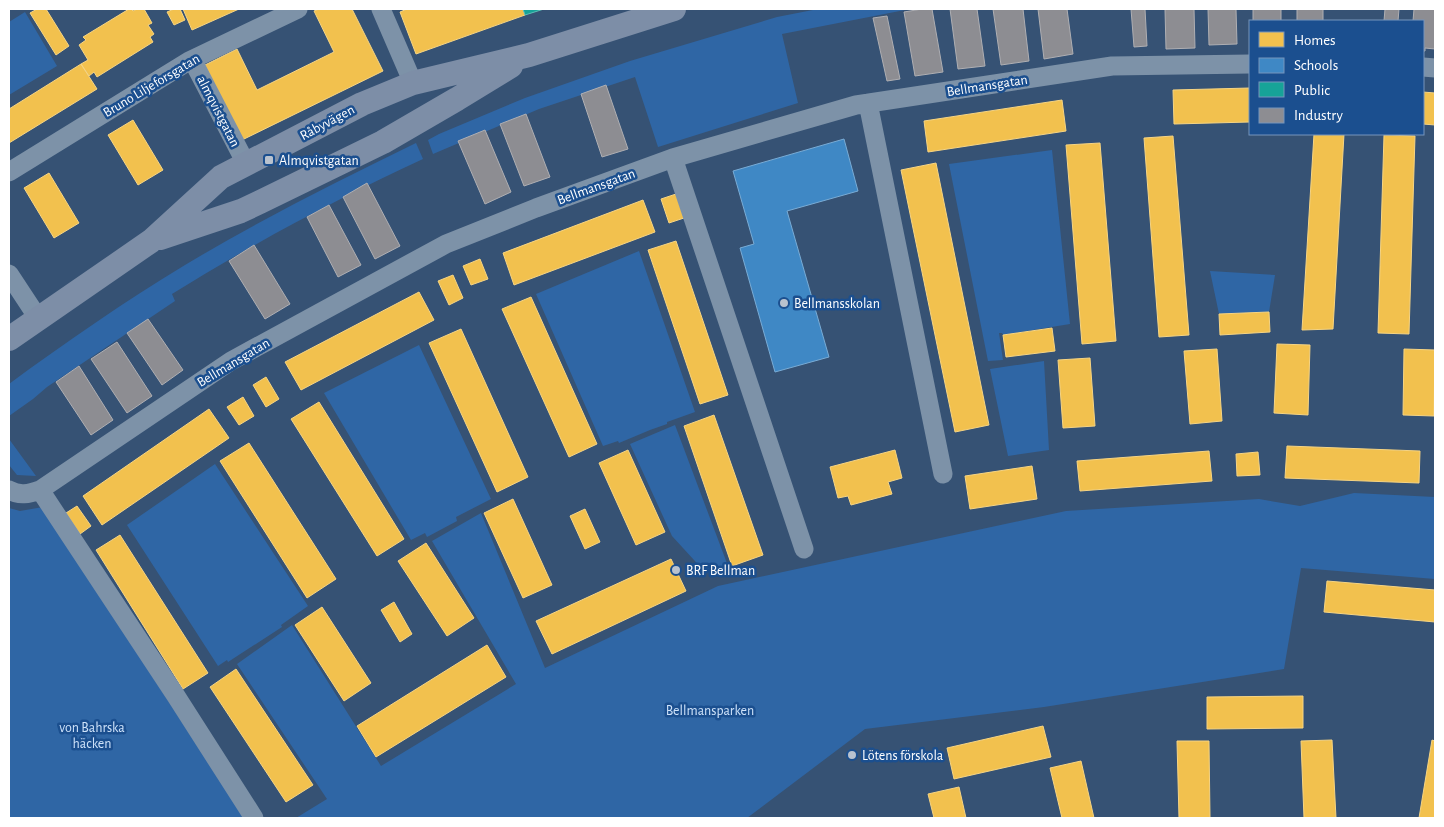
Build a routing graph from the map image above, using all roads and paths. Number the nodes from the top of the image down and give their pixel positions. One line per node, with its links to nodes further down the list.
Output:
1 (298, 9): 11 (street, Bruno Liljeforsgatan)
2 (381, 9): 7 (street)
3 (674, 9): 4 (main road, Råbyvägen)
4 (529, 55): 7 (main road, Råbyvägen); 12 (main road, Råbyvägen)
5 (1249, 64): 8 (street, Bellmansgatan)
6 (197, 69): 9 (street, almqvistgatan)
7 (413, 83): 12 (main road, Råbyvägen)
8 (868, 103): 10 (street, Bellmansgatan); 16 (street)
9 (241, 154)
10 (672, 158): 18 (street, Bellmansgatan); 19 (street)
11 (9, 172)
12 (151, 241): 14 (main road, Råbyvägen)
13 (9, 274): 14 (street)
14 (38, 318): 15 (main road, Råbyvägen)
15 (9, 339)
16 (943, 474)
17 (9, 490): 18 (street, Bellmansgatan)
18 (40, 490): 20 (street)
19 (804, 549)
20 (254, 818)

